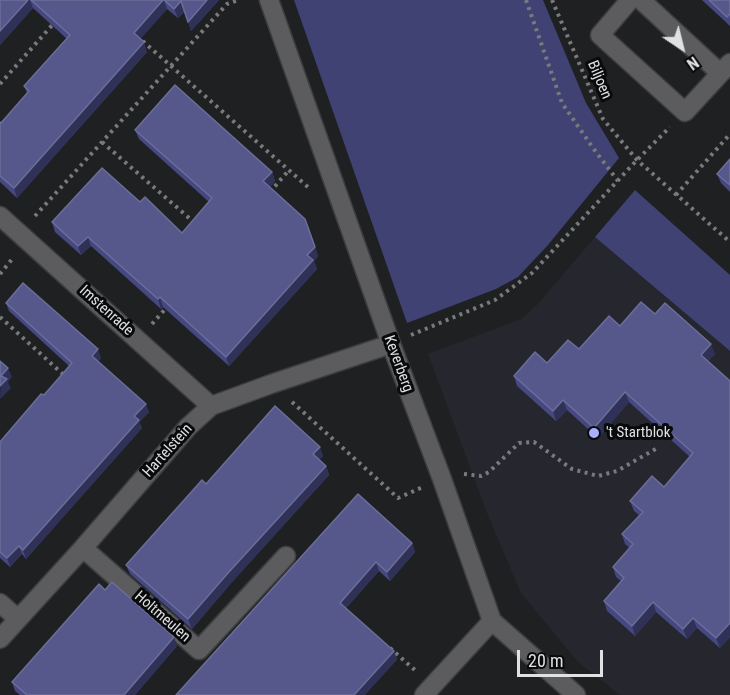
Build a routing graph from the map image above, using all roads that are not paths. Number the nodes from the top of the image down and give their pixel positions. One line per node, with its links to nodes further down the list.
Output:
1 (269, 0): 6 (street, Keverberg)
2 (630, 0): 4 (street)
3 (641, 0): 4 (street)
4 (725, 68)
5 (0, 216): 7 (street, Imstenrade)
6 (391, 344): 7 (street, Hartelstein); 12 (street, Keverberg)
7 (211, 406): 8 (street, Hartelstein)
8 (83, 548): 9 (street, Holtmeulen); 11 (street, Hartelstein)
9 (286, 556)
10 (0, 603): 11 (street)
11 (18, 619): 13 (street, Hartelstein)
12 (492, 621): 14 (street); 15 (street, Keverberg)
13 (0, 639)
14 (428, 690)
15 (576, 695)

